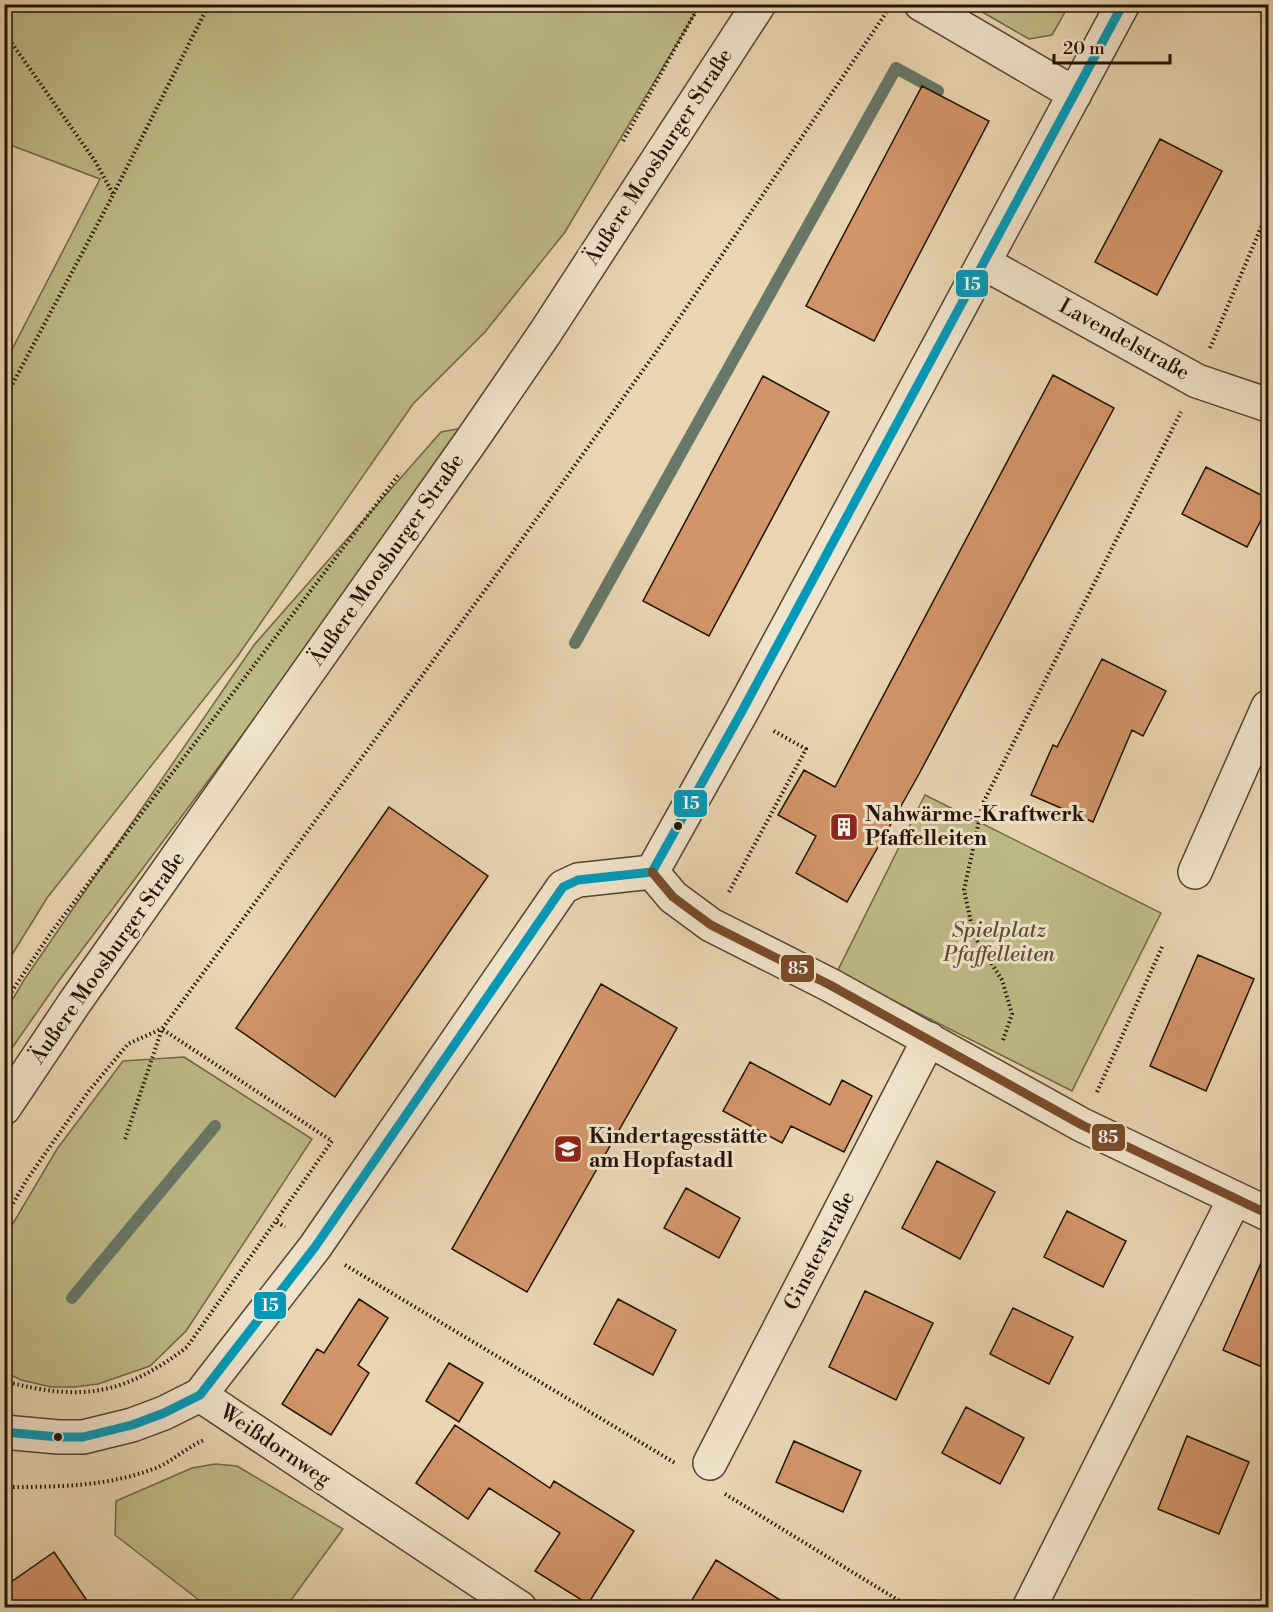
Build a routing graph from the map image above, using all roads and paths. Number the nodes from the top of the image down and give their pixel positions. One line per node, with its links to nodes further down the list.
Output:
1 (208, 4): 11 (path)
2 (691, 4): 7 (path)
3 (759, 4): 28 (street, Äußere Moosburger Straße)
4 (892, 4): 25 (path)
5 (921, 4): 9 (street)
6 (1123, 4): 9 (street)
7 (699, 7): 10 (path)
8 (4, 32): 11 (path)
9 (1075, 94): 13 (street)
10 (617, 151)
11 (113, 195): 15 (path)
12 (1269, 211): 14 (path)
13 (984, 263): 14 (street, Lavendelstraße); 19 (street)
14 (1197, 381): 16 (street, Lavendelstraße); 27 (path)
15 (4, 400)
16 (1269, 405)
17 (408, 463): 24 (path)
18 (1269, 707): 21 (street)
19 (741, 713): 20 (street); 22 (path)
20 (652, 872): 22 (street); 34 (street)
21 (1195, 872)
22 (711, 925): 26 (street)
23 (1162, 947): 29 (path)
24 (4, 1004)
25 (162, 1029): 30 (path); 33 (path); 35 (path)
26 (929, 1039): 27 (street); 39 (street, Ginsterstraße)
27 (987, 1072): 29 (street)
28 (4, 1108)
29 (1082, 1125): 31 (street)
30 (126, 1139)
31 (1235, 1198): 32 (street); 43 (street)
32 (1269, 1214)
33 (4, 1219)
34 (315, 1247): 36 (street); 39 (path)
35 (4, 1382)
36 (200, 1395): 37 (street, Weißdornweg); 38 (street, Weißdornweg)
37 (231, 1418): 40 (path); 41 (street, Weißdornweg)
38 (4, 1432)
39 (704, 1474): 42 (path)
40 (4, 1487)
41 (520, 1608)
42 (911, 1608)
43 (1029, 1608)

